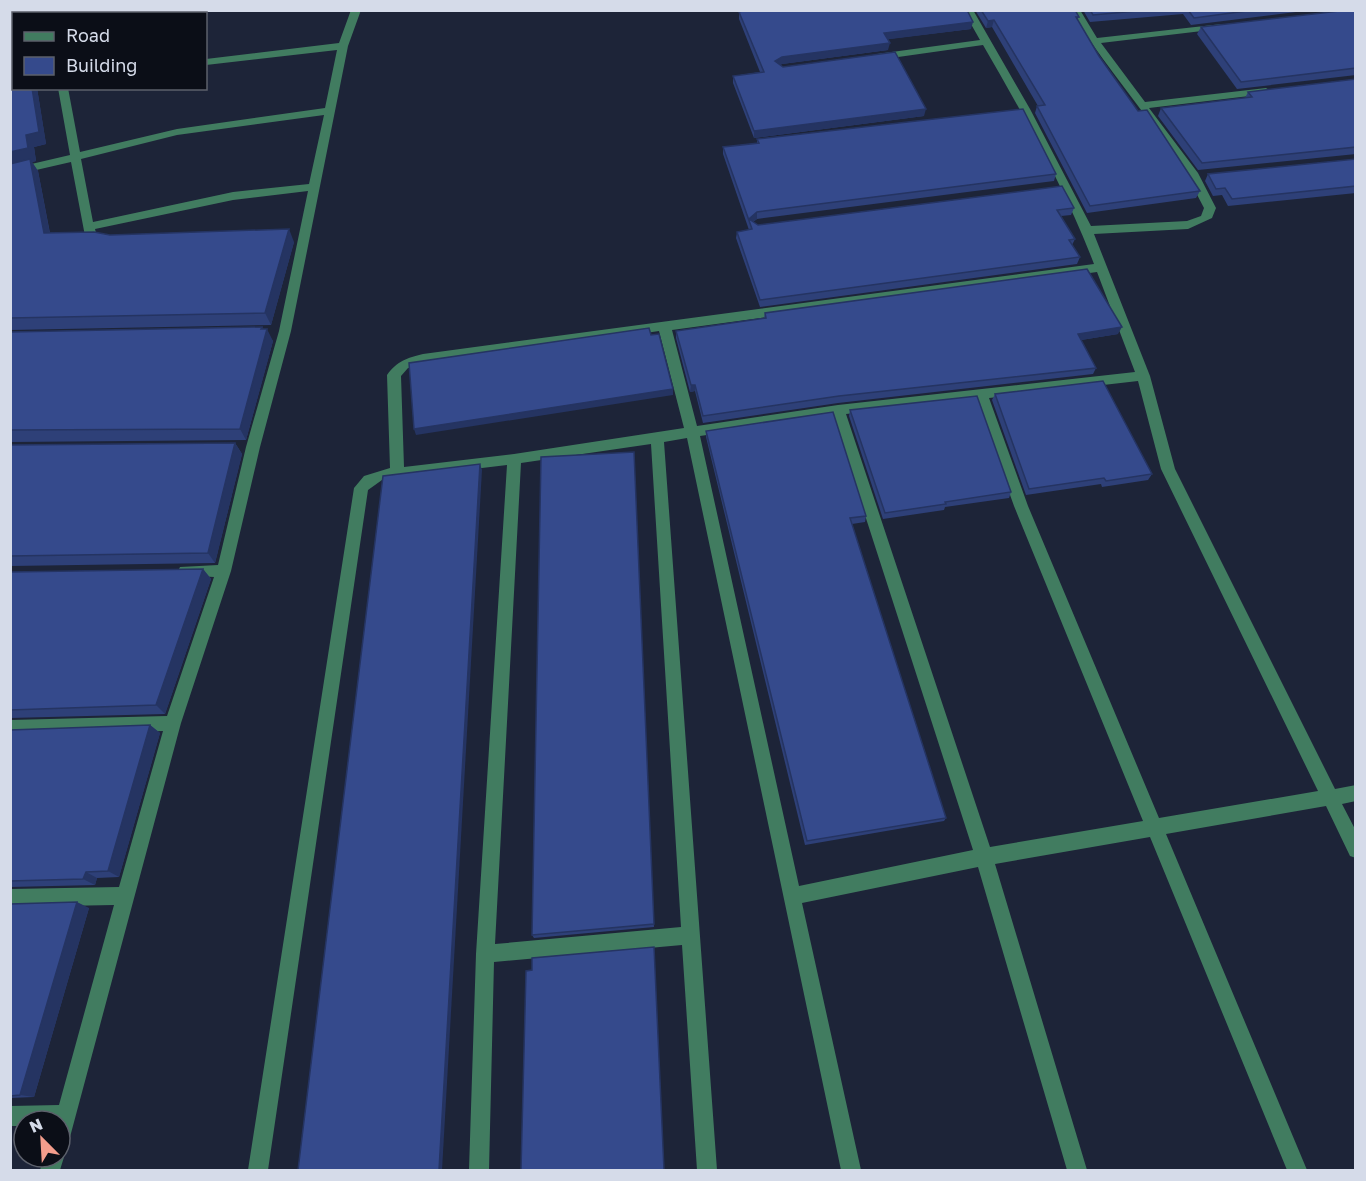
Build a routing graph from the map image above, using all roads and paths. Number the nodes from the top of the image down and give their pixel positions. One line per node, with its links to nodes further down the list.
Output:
1 (356, 10): 7 (street)
2 (968, 10): 6 (street)
3 (1075, 10): 5 (street)
4 (1225, 26): 5 (street)
5 (1094, 41): 12 (street)
6 (986, 42): 8 (street); 18 (street)
7 (343, 46): 9 (street); 13 (street)
8 (861, 59)
9 (207, 62)
10 (66, 90): 14 (street)
11 (1272, 90): 12 (street)
12 (1141, 106): 18 (street)
13 (330, 111): 14 (street); 16 (street)
14 (74, 158): 15 (street); 17 (street)
15 (10, 173)
16 (314, 187): 17 (street); 29 (street)
17 (88, 228): 19 (street)
18 (1087, 230): 20 (street)
19 (117, 241)
20 (1100, 267): 21 (street); 22 (street)
21 (664, 325): 25 (street); 28 (street)
22 (1143, 376): 23 (street); 34 (street)
23 (980, 393): 24 (street); 35 (street)
24 (838, 410): 25 (street); 37 (street)
25 (692, 432): 26 (street); 39 (street)
26 (657, 438): 27 (street); 41 (street)
27 (514, 459): 28 (street); 42 (street)
28 (397, 474): 44 (street)
29 (224, 571): 30 (street); 31 (street)
30 (165, 572)
31 (173, 723): 32 (street); 38 (street)
32 (10, 728)
33 (1356, 793): 34 (street)
34 (1328, 798): 35 (street); 36 (street)
35 (1155, 827): 37 (street); 49 (street)
36 (1356, 850)
37 (984, 857): 39 (street); 48 (street)
38 (126, 896): 40 (street); 43 (street)
39 (792, 896): 47 (street)
40 (10, 898)
41 (690, 934): 42 (street); 46 (street)
42 (485, 954): 45 (street)
43 (68, 1109)
44 (258, 1170)
45 (479, 1170)
46 (707, 1170)
47 (851, 1170)
48 (1077, 1170)
49 (1297, 1170)

